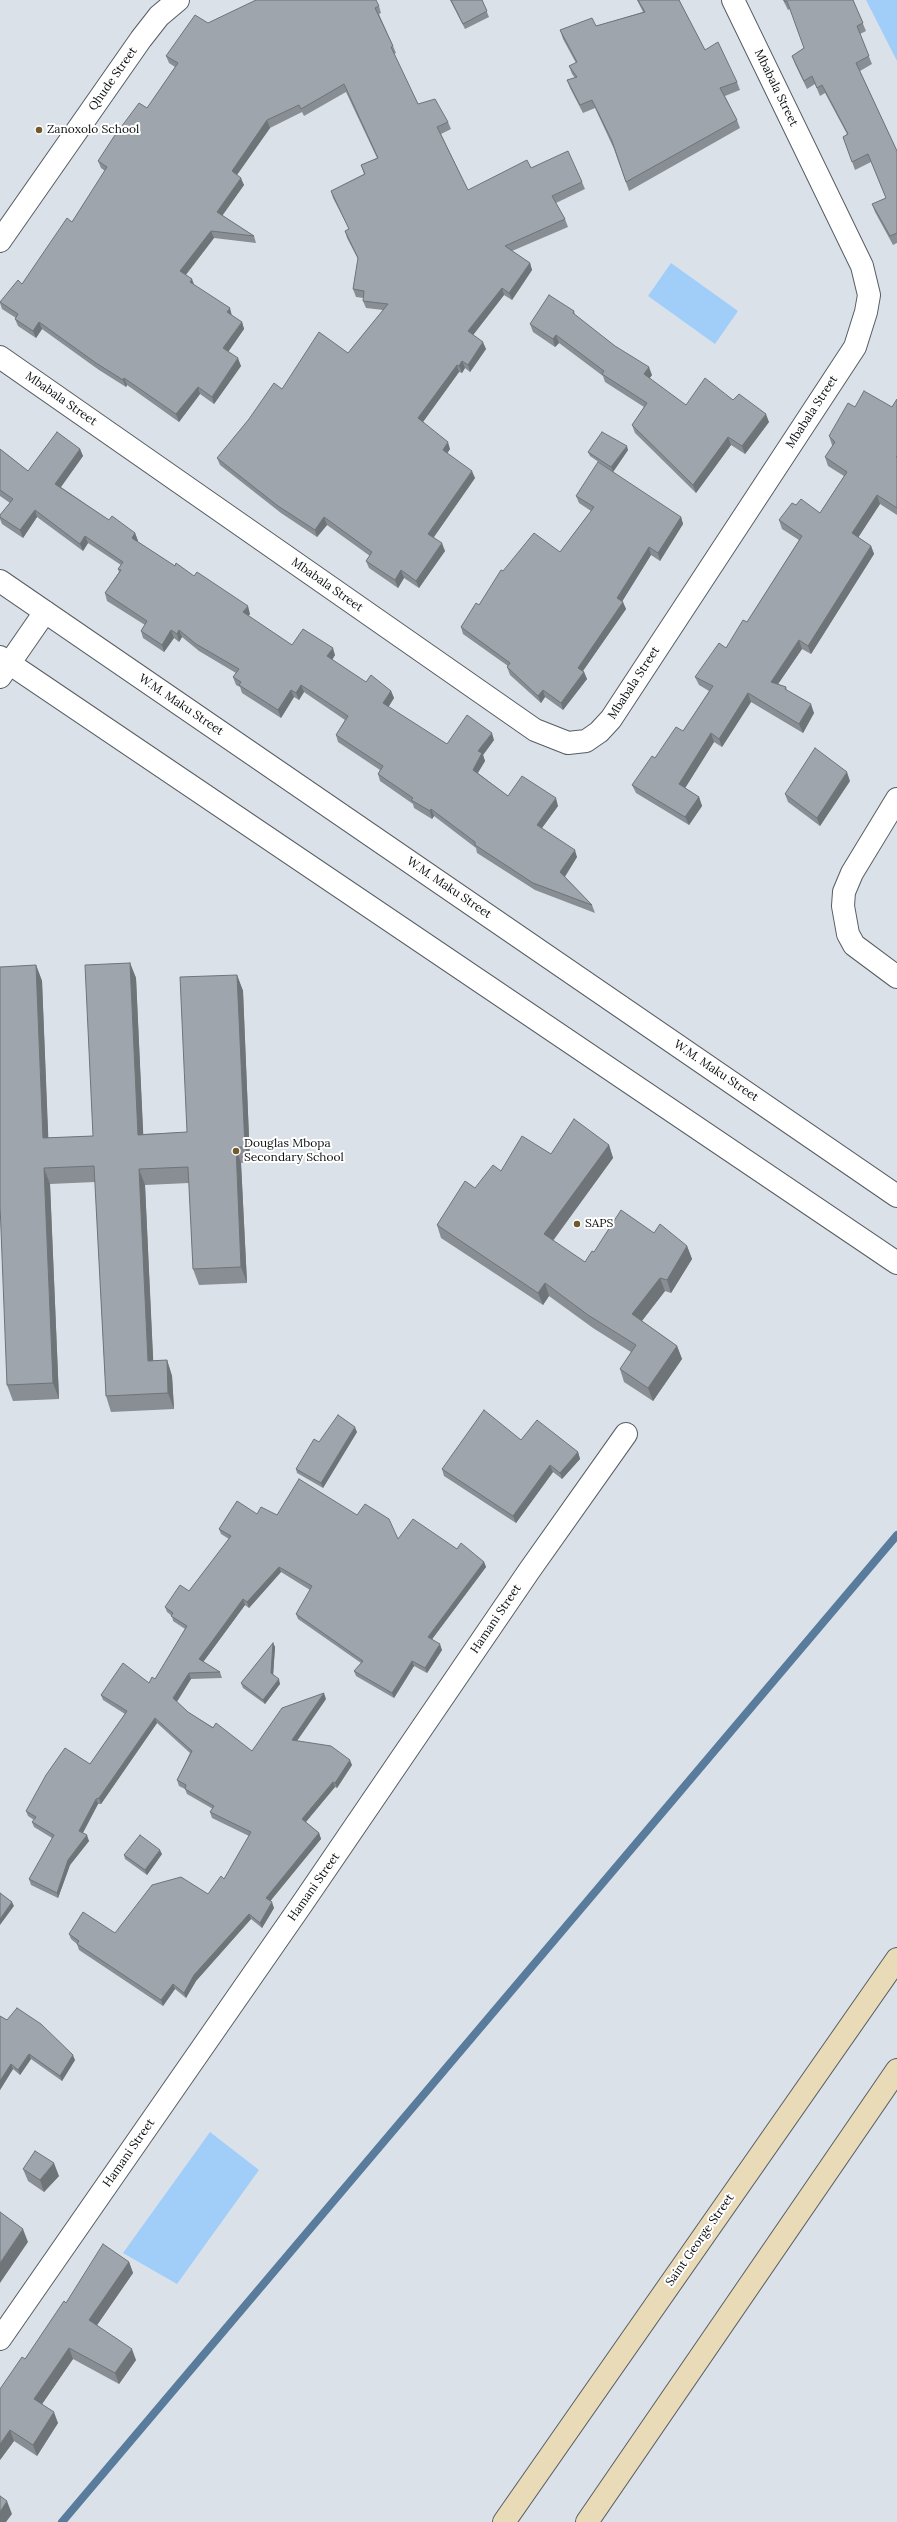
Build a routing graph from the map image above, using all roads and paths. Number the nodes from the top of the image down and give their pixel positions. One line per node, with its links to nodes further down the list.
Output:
1 (178, 0): 3 (street, Qhude Street)
2 (732, 0): 4 (street, Mbabala Street)
3 (0, 241)
4 (0, 357)
5 (0, 581): 6 (street, W.M. Maku Street)
6 (45, 612): 7 (street); 10 (street, W.M. Maku Street)
7 (3, 666): 11 (street)
8 (897, 798): 9 (street)
9 (897, 977)
10 (897, 1196)
11 (897, 1263)
12 (626, 1434): 15 (street, Hamani Street)
13 (897, 1959): 16 (main road, Saint George Street)
14 (897, 2070): 17 (main road)
15 (0, 2339)
16 (504, 2522)
17 (587, 2522)

